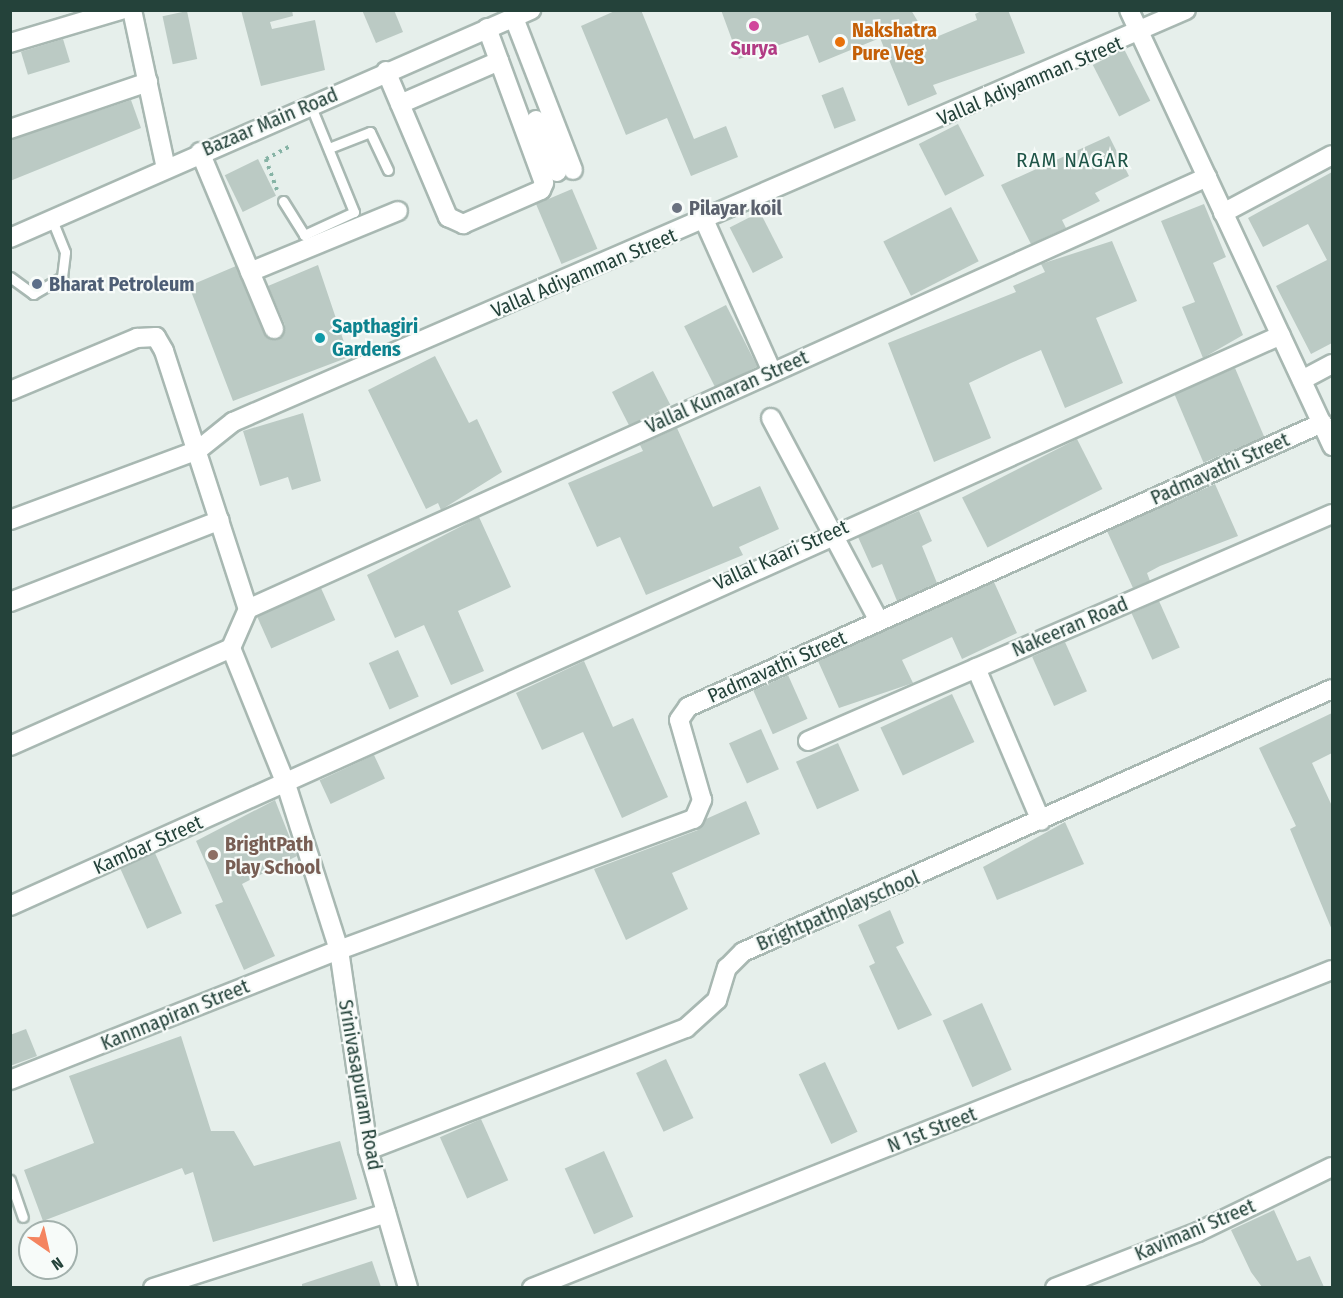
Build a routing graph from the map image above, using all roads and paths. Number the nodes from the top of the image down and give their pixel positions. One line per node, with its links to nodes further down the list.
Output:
1 (122, 10): 7 (street)
2 (132, 10): 10 (street)
3 (1129, 10): 6 (street)
4 (1186, 10): 6 (street, Vallal Adiyamman Street)
5 (507, 20): 8 (street); 9 (street, Bazaar Main Road); 20 (street)
6 (1140, 34): 21 (street); 26 (street, Vallal Adiyamman Street)
7 (10, 43)
8 (500, 61): 12 (street); 12 (street)
9 (386, 71): 11 (street, Bazaar Main Road); 12 (street)
10 (147, 82): 13 (street); 18 (street)
11 (310, 104): 15 (lane); 16 (street, Bazaar Main Road)
12 (400, 104)
13 (10, 129)
14 (290, 146): 22 (path)
15 (329, 148): 19 (lane); 22 (lane)
16 (200, 152): 18 (street, Bazaar Main Road); 28 (street)
17 (1332, 155): 24 (street)
18 (166, 168): 25 (street, Bazaar Main Road)
19 (388, 170)
20 (565, 171)
21 (1207, 177): 24 (street); 33 (street, Vallal Kumaran Street)
22 (283, 201)
23 (398, 211): 28 (street)
24 (1224, 213): 31 (street)
25 (52, 219): 27 (street, Bazaar Main Road); 29 (lane)
26 (705, 222): 33 (street); 39 (street, Vallal Adiyamman Street)
27 (10, 238)
28 (250, 272): 30 (street)
29 (10, 277)
30 (274, 329)
31 (1281, 334): 34 (street); 43 (street, Vallal Kaari Street)
32 (1332, 364): 34 (street)
33 (772, 372): 45 (street, Vallal Kumaran Street)
34 (1302, 380): 37 (street)
35 (10, 391): 39 (street)
36 (771, 418): 43 (street)
37 (1322, 423): 38 (street); 46 (street, Padmavathi Street)
38 (1332, 446)
39 (198, 450): 41 (street, Vallal Adiyamman Street); 42 (street)
40 (1332, 514): 48 (street, Nakeeran Road)
41 (10, 520)
42 (220, 520): 44 (street); 45 (street)
43 (831, 533): 46 (street); 52 (street, Vallal Kaari Street)
44 (10, 602)
45 (248, 609): 47 (street)
46 (879, 621): 55 (street, Padmavathi Street)
47 (231, 648): 51 (street); 52 (street, Srinivasapuram Road)
48 (976, 668): 50 (street, Nakeeran Road); 53 (street)
49 (1332, 689): 53 (street, Brightpathplayschool)
50 (808, 741)
51 (10, 746)
52 (285, 784): 54 (street, Kambar Street); 55 (street, Srinivasapuram Road)
53 (1041, 821): 58 (street, Brightpathplayschool)
54 (10, 906)
55 (339, 950): 57 (street, Kannnapiran Street); 58 (street, Srinivasapuram Road)
56 (1332, 970): 65 (street, N 1st Street)
57 (10, 1080)
58 (368, 1150): 61 (street, Srinivasapuram Road)
59 (1332, 1167): 66 (street, Kavimani Street)
60 (10, 1180): 62 (lane)
61 (386, 1213): 63 (street); 64 (street, Srinivasapuram Road)
62 (23, 1217)
63 (153, 1287)
64 (408, 1287)
65 (531, 1287)
66 (1055, 1287)

